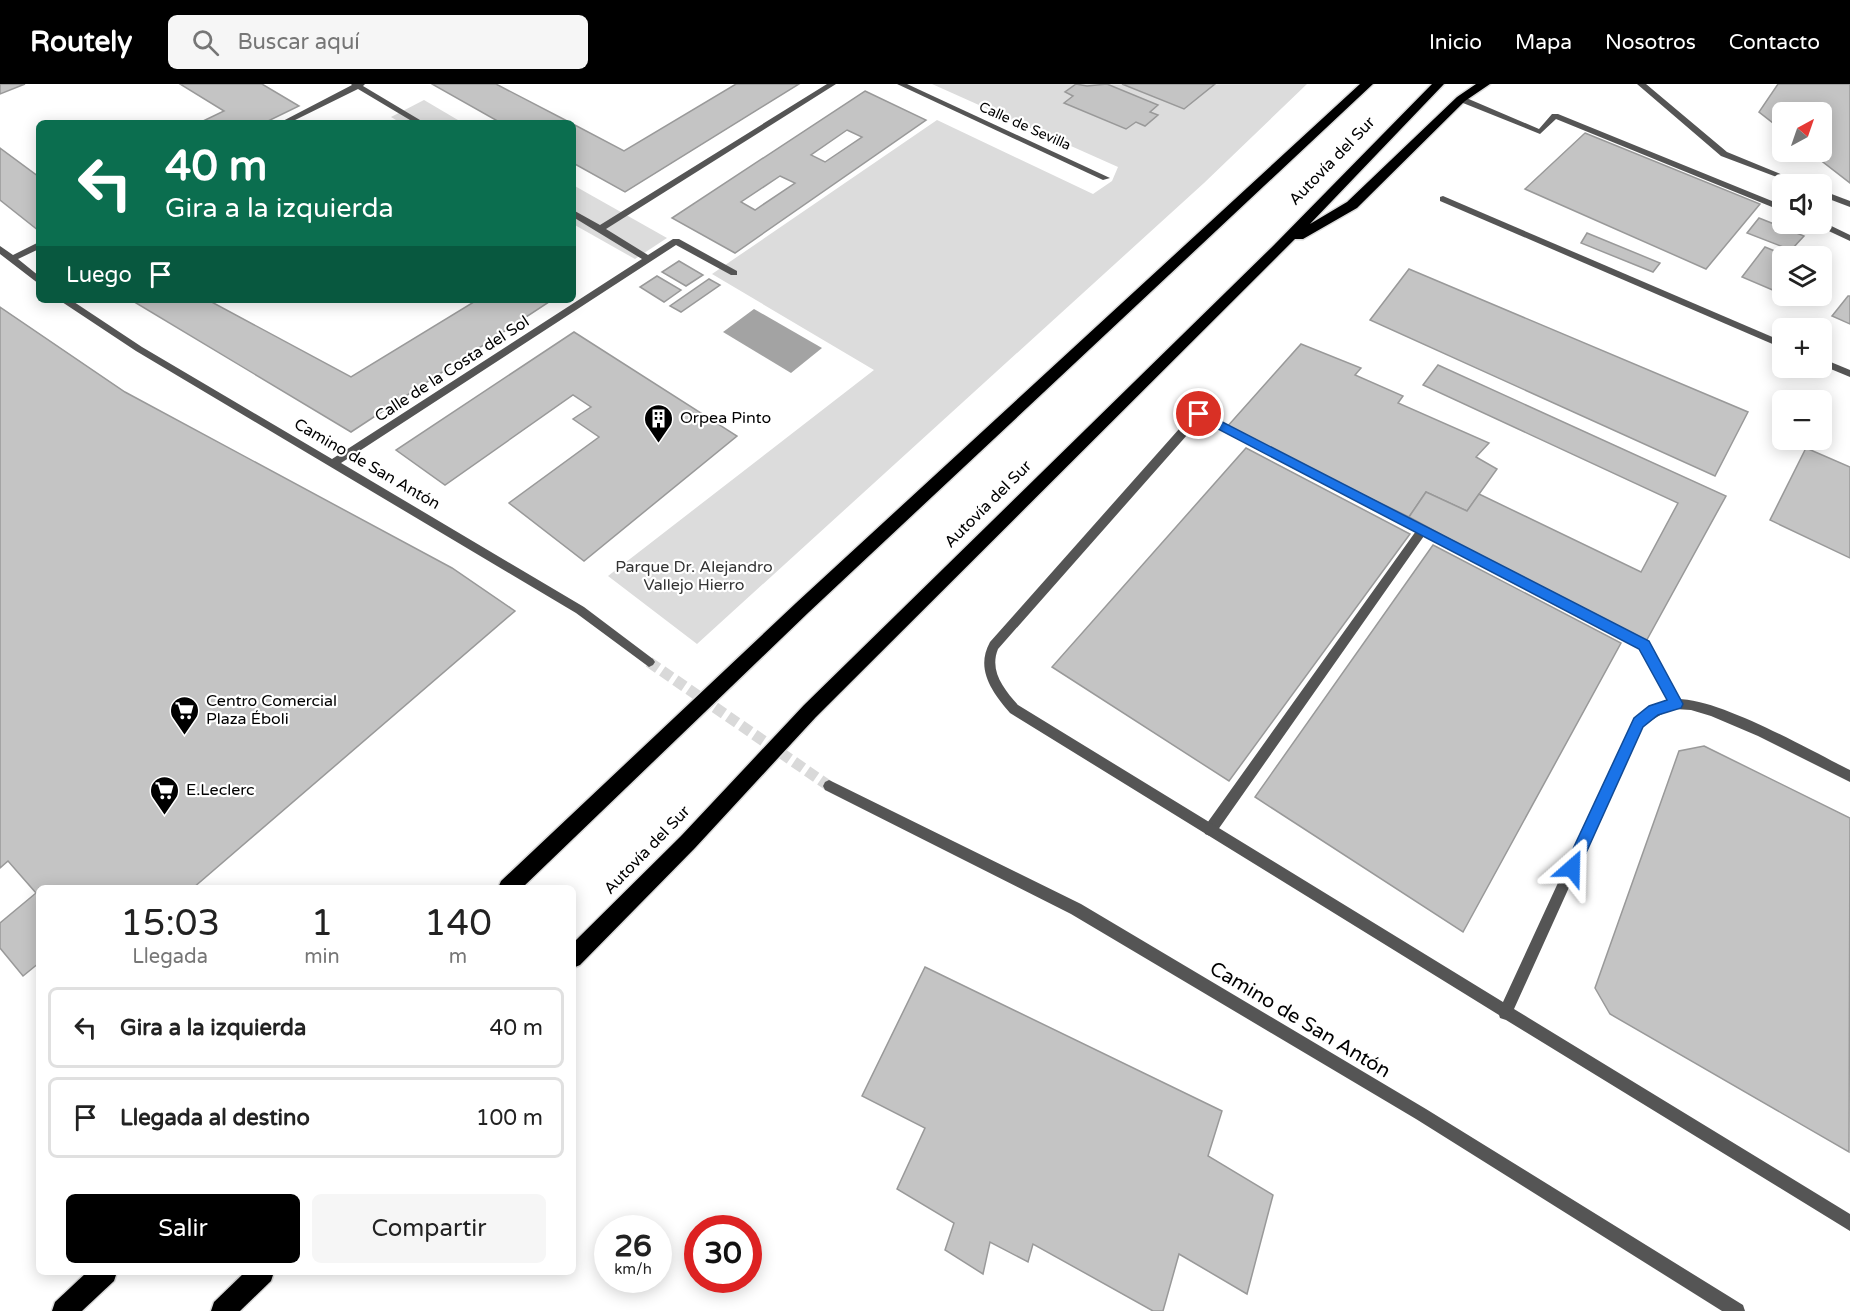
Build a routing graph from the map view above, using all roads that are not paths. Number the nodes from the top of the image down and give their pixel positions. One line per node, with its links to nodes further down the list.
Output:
1 (832, 84): 18 (street)
2 (901, 84): 12 (street, Calle de Sevilla)
3 (1367, 84): 39 (highway, Autovía del Sur)
4 (1438, 84): 22 (highway, Autovía del Sur)
5 (1484, 84): 8 (highway)
6 (1641, 84): 11 (street)
7 (358, 85): 9 (street); 10 (street)
8 (1461, 99): 15 (street); 22 (highway)
9 (289, 120)
10 (416, 120)
11 (1775, 174)
12 (1106, 178)
13 (1832, 197): 16 (street)
14 (1443, 199): 29 (street)
15 (1772, 204)
16 (1850, 204)
17 (576, 215): 18 (street)
18 (600, 229): 25 (street)
19 (1832, 229): 20 (street)
20 (1850, 238)
21 (36, 247): 24 (street)
22 (1279, 248): 40 (highway, Autovía del Sur)
23 (0, 249): 24 (street)
24 (12, 259): 27 (street)
25 (650, 259): 26 (street, Calle de la Costa del Sol); 32 (street, Calle de la Costa del Sol)
26 (734, 273)
27 (36, 279)
28 (69, 303): 32 (street, Camino de San Antón)
29 (1772, 341)
30 (1832, 366): 31 (street)
31 (1850, 374)
32 (332, 464): 34 (street, Camino de San Antón)
33 (1422, 531): 35 (street); 38 (street); 38 (street)
34 (649, 662)
35 (1676, 704): 36 (street); 41 (street)
36 (1850, 776)
37 (829, 786): 47 (street, Camino de San Antón)
38 (1210, 830): 41 (street)
39 (511, 885)
40 (576, 955)
41 (1505, 1013): 42 (street)
42 (1850, 1223)
43 (102, 1275): 45 (highway)
44 (259, 1275): 46 (highway)
45 (64, 1311)
46 (224, 1311)
47 (1737, 1311)

